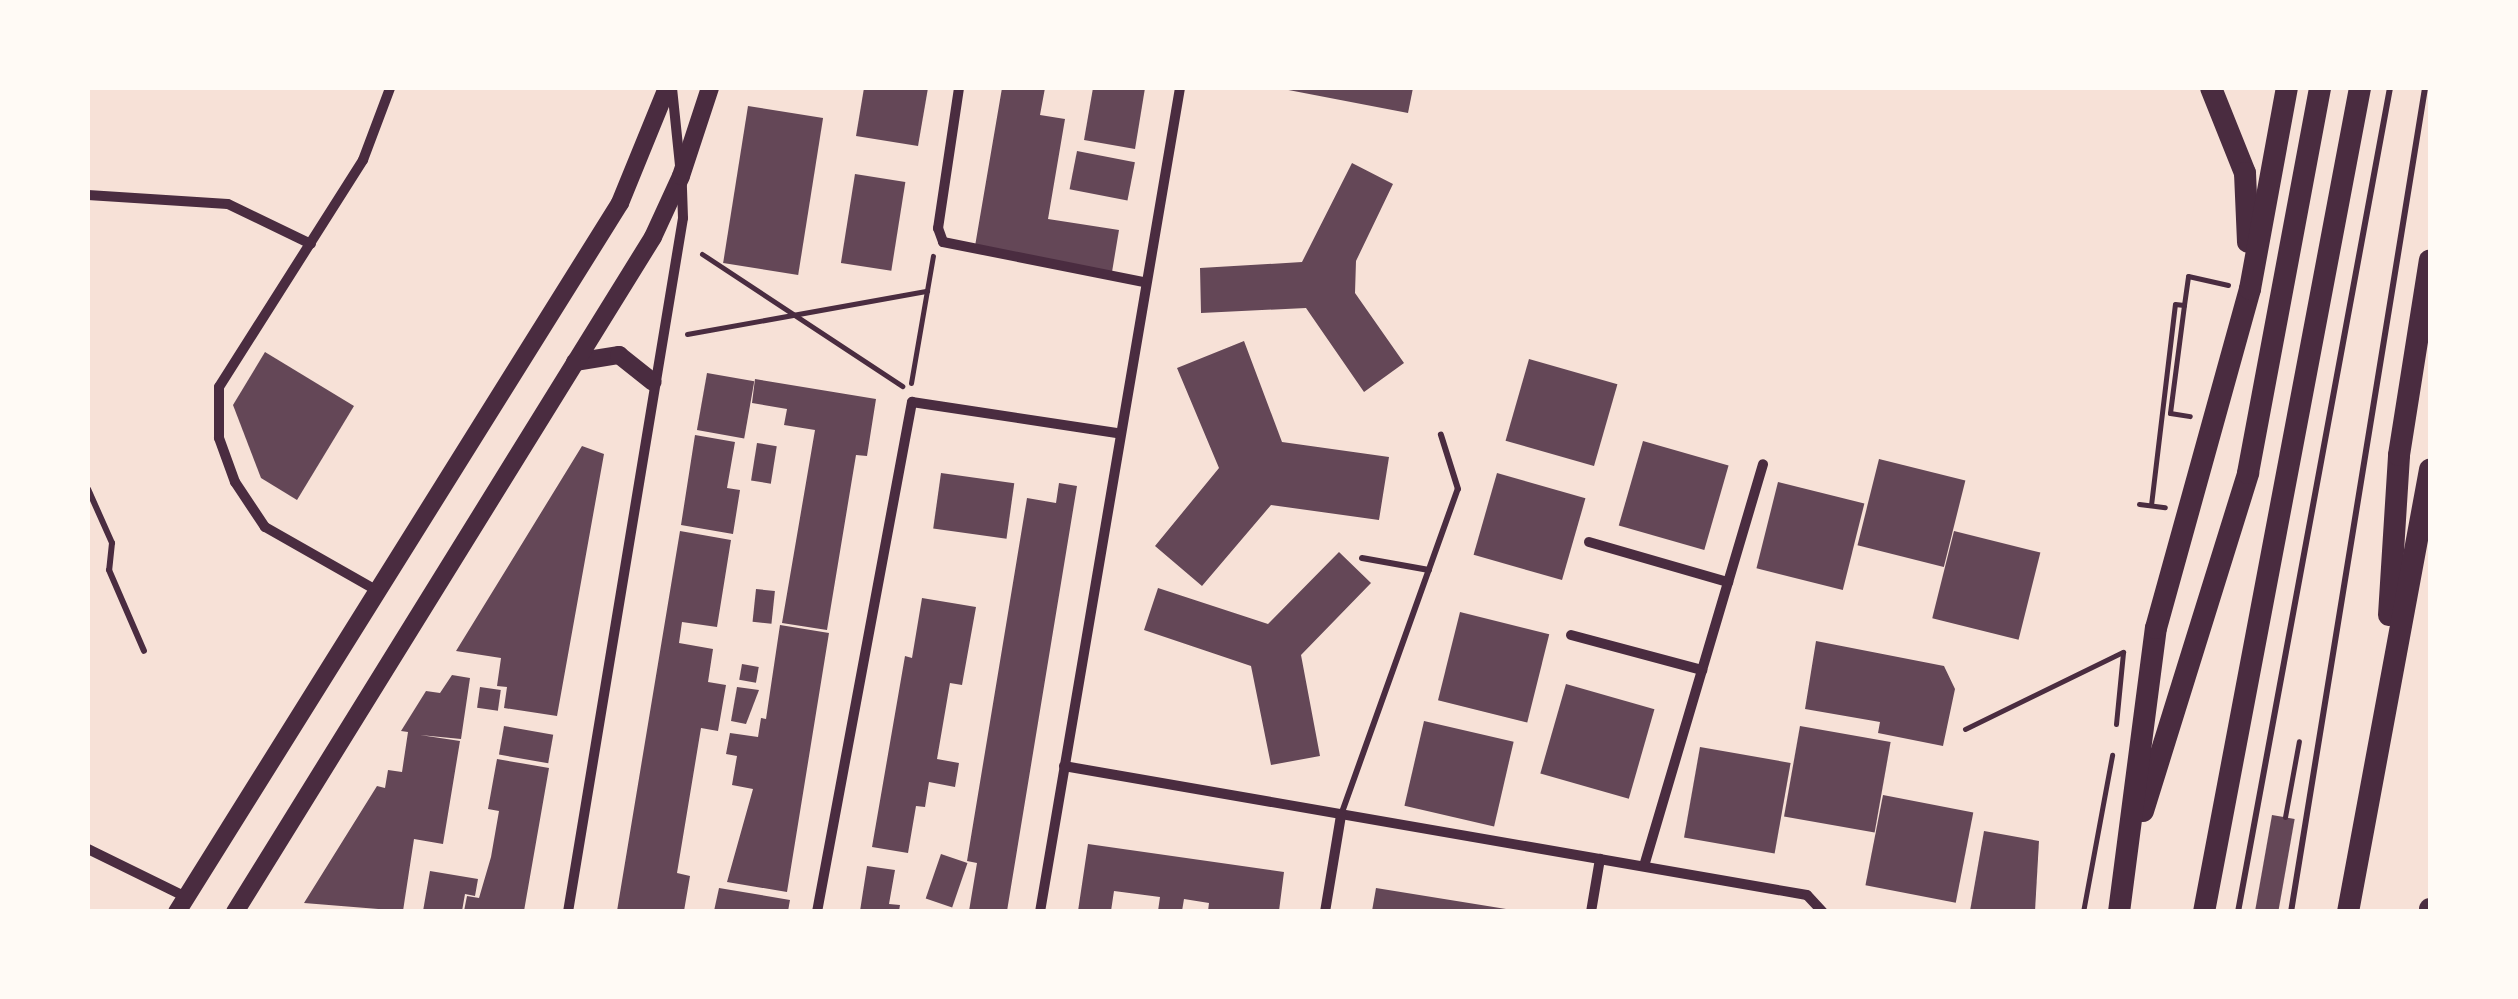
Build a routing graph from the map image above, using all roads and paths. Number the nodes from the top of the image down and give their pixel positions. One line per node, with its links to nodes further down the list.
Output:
1 (390, 88): 15 (street)
2 (670, 88): 12 (street); 37 (street)
3 (710, 88): 12 (street)
4 (959, 88): 14 (street)
5 (1180, 88): 18 (street)
6 (2211, 88): 19 (highway)
7 (2287, 88): 19 (highway)
8 (2320, 88): 48 (highway)
9 (2360, 88): 61 (highway)
10 (2390, 88): 62 (lane)
11 (2425, 88): 63 (lane)
12 (682, 176): 24 (street); 25 (street)
13 (88, 195): 15 (street)
14 (938, 228): 18 (street); 20 (path)
15 (311, 244): 37 (street)
16 (702, 254): 22 (path)
17 (2430, 260): 41 (highway)
18 (1144, 282): 27 (street)
19 (2250, 289): 21 (path); 48 (highway)
20 (927, 291): 22 (path); 22 (path)
21 (2184, 305): 26 (path); 32 (path)
22 (791, 314): 23 (path)
23 (687, 334)
24 (575, 362): 25 (street); 53 (street)
25 (654, 382): 54 (street)
26 (2170, 413)
27 (1117, 432): 45 (street); 55 (street)
28 (1441, 435): 35 (lane)
29 (1763, 464): 36 (street)
30 (2430, 470): 41 (highway)
31 (88, 489): 39 (lane)
32 (2150, 505)
33 (1589, 542): 36 (street)
34 (1362, 558): 35 (lane)
35 (1428, 570): 46 (lane)
36 (1728, 582): 40 (street)
37 (376, 590): 51 (street)
38 (1571, 635): 40 (street)
39 (144, 651)
40 (1702, 670): 50 (street)
41 (2384, 704): 64 (highway)
42 (2115, 727): 43 (path)
43 (1966, 729)
44 (2113, 746): 59 (path)
45 (1064, 766): 46 (street); 56 (street)
46 (1341, 815): 49 (street); 57 (street)
47 (88, 848): 51 (street)
48 (2130, 848): 60 (highway)
49 (1600, 859): 50 (street); 58 (street)
50 (1644, 866): 52 (street)
51 (182, 904)
52 (1823, 909)
53 (234, 912)
54 (568, 912)
55 (817, 912)
56 (1040, 912)
57 (1325, 912)
58 (1591, 912)
59 (2083, 912)
60 (2120, 912)
61 (2204, 912)
62 (2238, 912)
63 (2290, 912)
64 (2348, 912)

